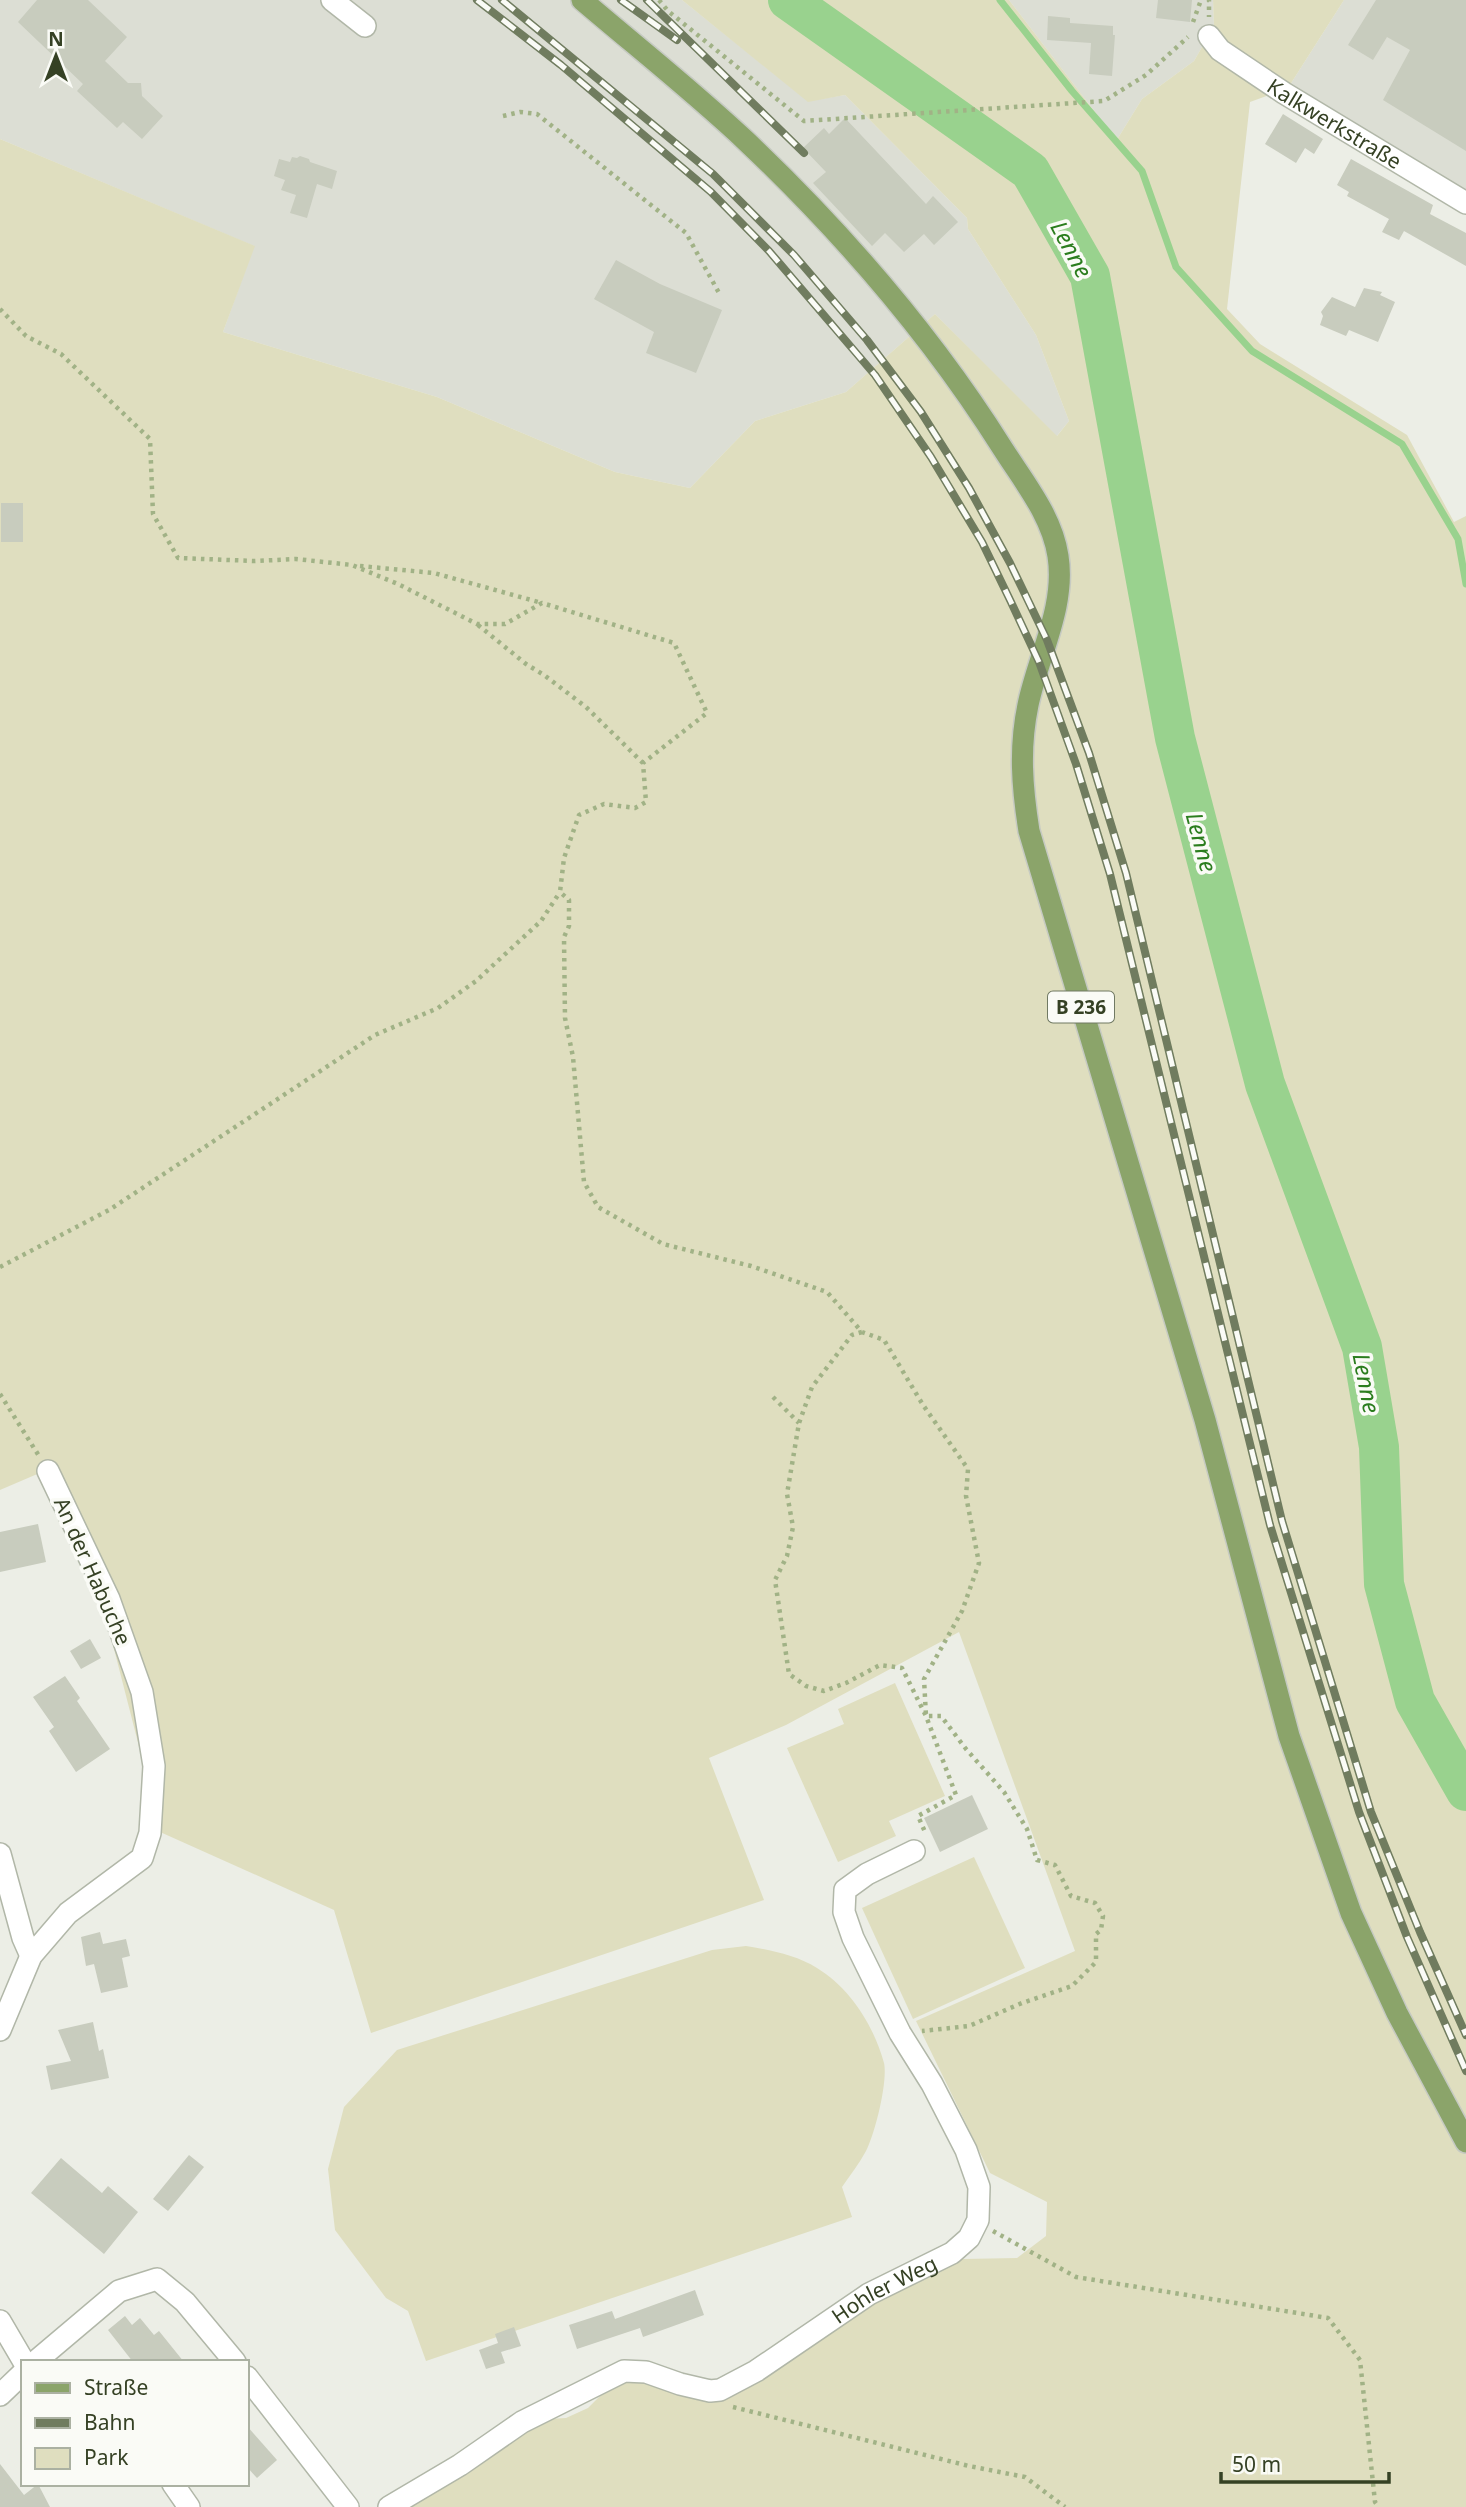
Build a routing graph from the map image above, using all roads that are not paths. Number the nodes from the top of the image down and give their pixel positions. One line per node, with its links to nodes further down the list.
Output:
1 (332, 0): 3 (street)
2 (582, 0): 11 (main road, B 236)
3 (365, 26)
4 (1209, 36): 5 (street, Kalkwerkstraße)
5 (1466, 203)
6 (48, 1471): 9 (street, An der Habuche)
7 (914, 1852): 22 (street, Hohler Weg)
8 (0, 1854): 9 (street)
9 (31, 1956): 10 (street, An der Habuche)
10 (0, 2030)
11 (1466, 2142)
12 (0, 2321): 13 (street)
13 (23, 2360)
14 (38, 2360): 15 (street)
15 (233, 2360)
16 (21, 2375): 18 (street)
17 (248, 2378): 21 (street)
18 (0, 2395)
19 (174, 2486): 20 (street)
20 (189, 2507)
21 (348, 2507)
22 (389, 2507)

